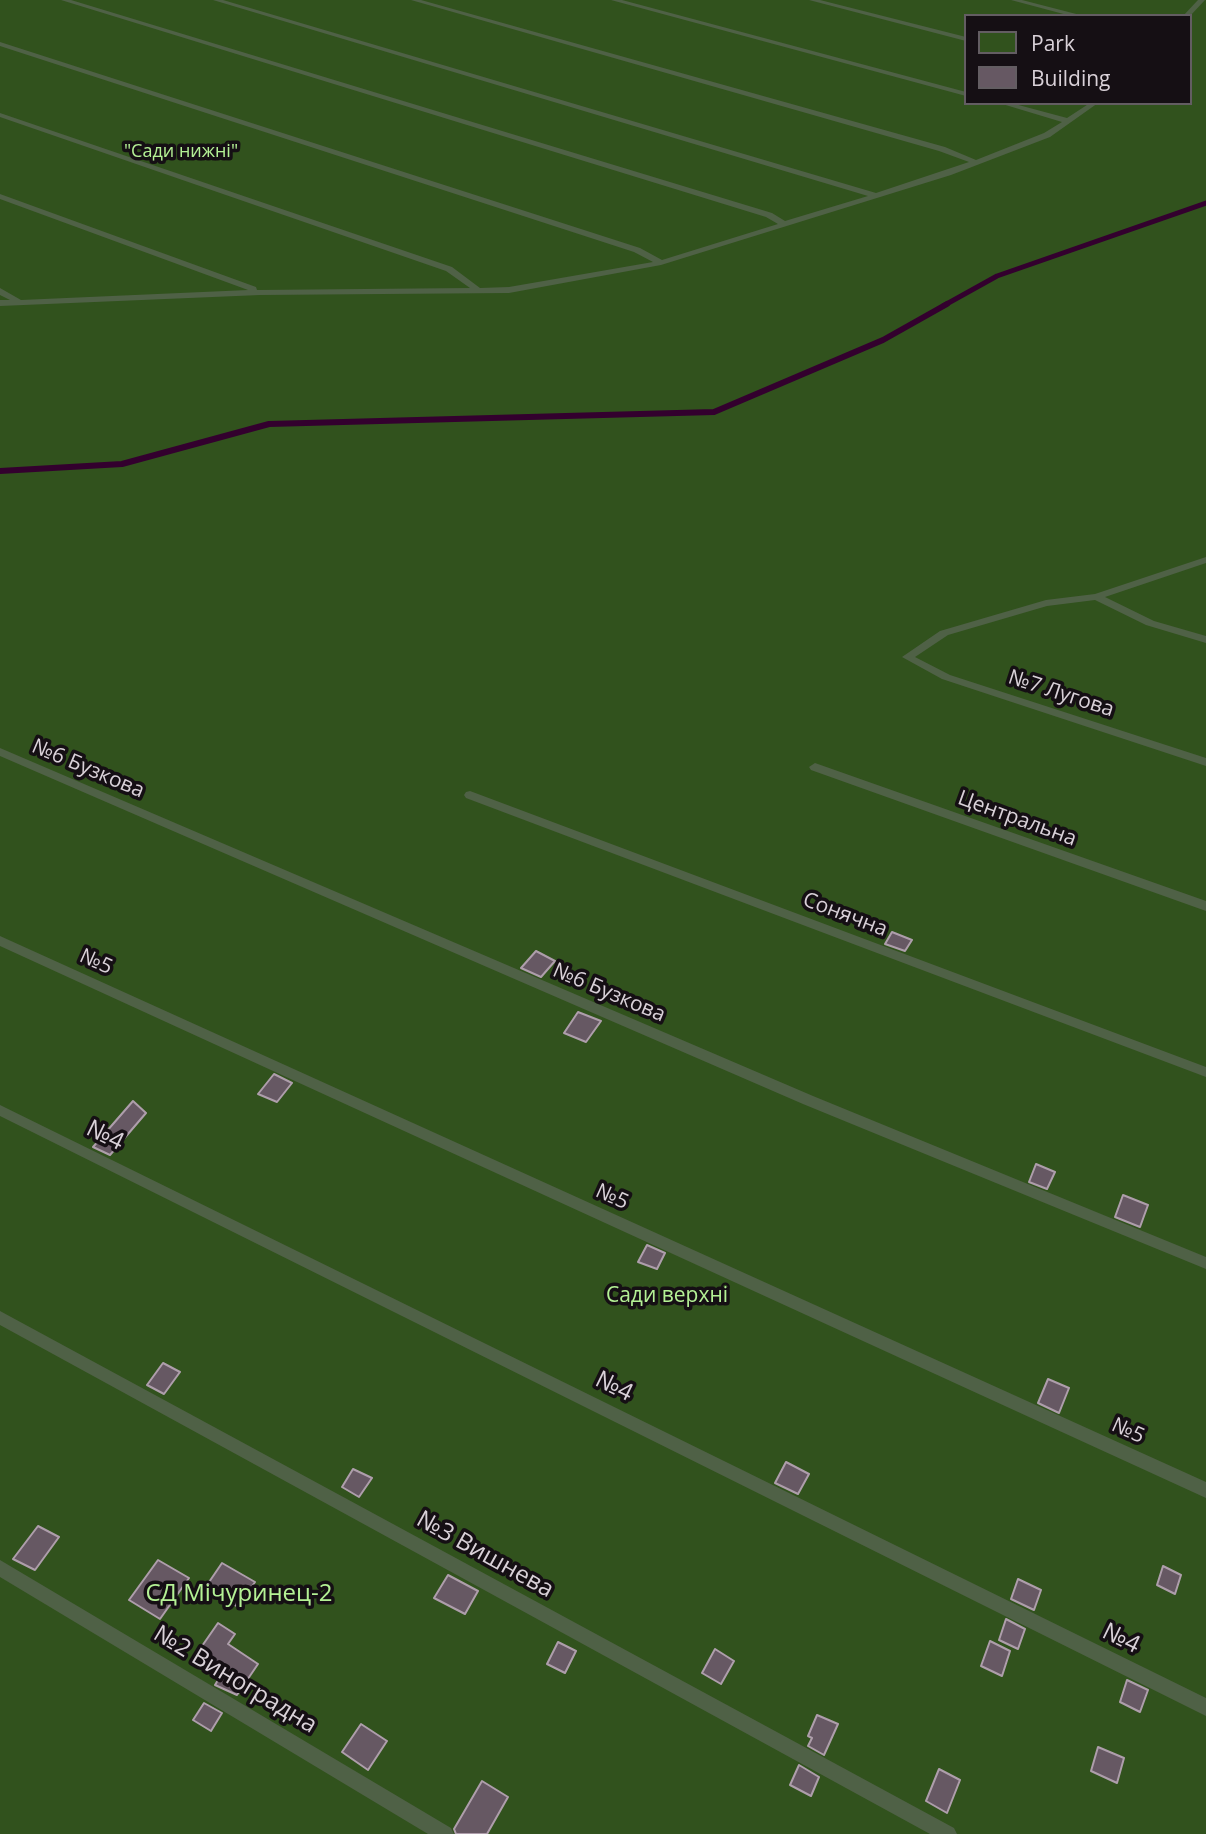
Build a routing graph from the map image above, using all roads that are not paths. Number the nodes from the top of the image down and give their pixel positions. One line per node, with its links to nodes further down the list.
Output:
1 (64, 0): 20 (lane)
2 (216, 0): 18 (lane)
3 (414, 0): 17 (lane)
4 (614, 0): 12 (lane)
5 (812, 0): 10 (lane)
6 (1014, 0): 8 (lane)
7 (1202, 0): 9 (lane)
8 (1073, 14)
9 (1188, 14)
10 (964, 38)
11 (0, 44): 21 (lane)
12 (964, 93)
13 (1009, 105): 16 (lane)
14 (1092, 105): 16 (lane)
15 (0, 115): 22 (lane)
16 (1068, 121): 17 (lane)
17 (975, 162): 18 (lane)
18 (875, 195): 20 (lane)
19 (0, 197): 24 (lane)
20 (784, 224): 21 (lane)
21 (661, 263): 22 (lane)
22 (478, 290): 24 (lane)
23 (0, 291): 25 (lane)
24 (260, 292): 25 (lane)
25 (19, 302): 26 (lane)
26 (0, 303)
27 (1206, 560): 28 (lane)
28 (1096, 597): 29 (lane); 30 (lane)
29 (1206, 640)
30 (907, 657): 32 (lane, №7 Лугова)
31 (0, 752): 39 (lane, №6 Бузкова)
32 (1206, 762)
33 (815, 767): 35 (lane, Центральна)
34 (470, 795): 37 (lane, Сонячна)
35 (1206, 906)
36 (0, 942): 41 (lane, №5)
37 (1206, 1072)
38 (0, 1110): 43 (lane, №4)
39 (1206, 1263)
40 (0, 1318): 45 (lane, №3 Вишнева)
41 (1206, 1490)
42 (0, 1568): 44 (lane, №2 Виноградна)
43 (1206, 1707)
44 (445, 1834)
45 (948, 1834)

